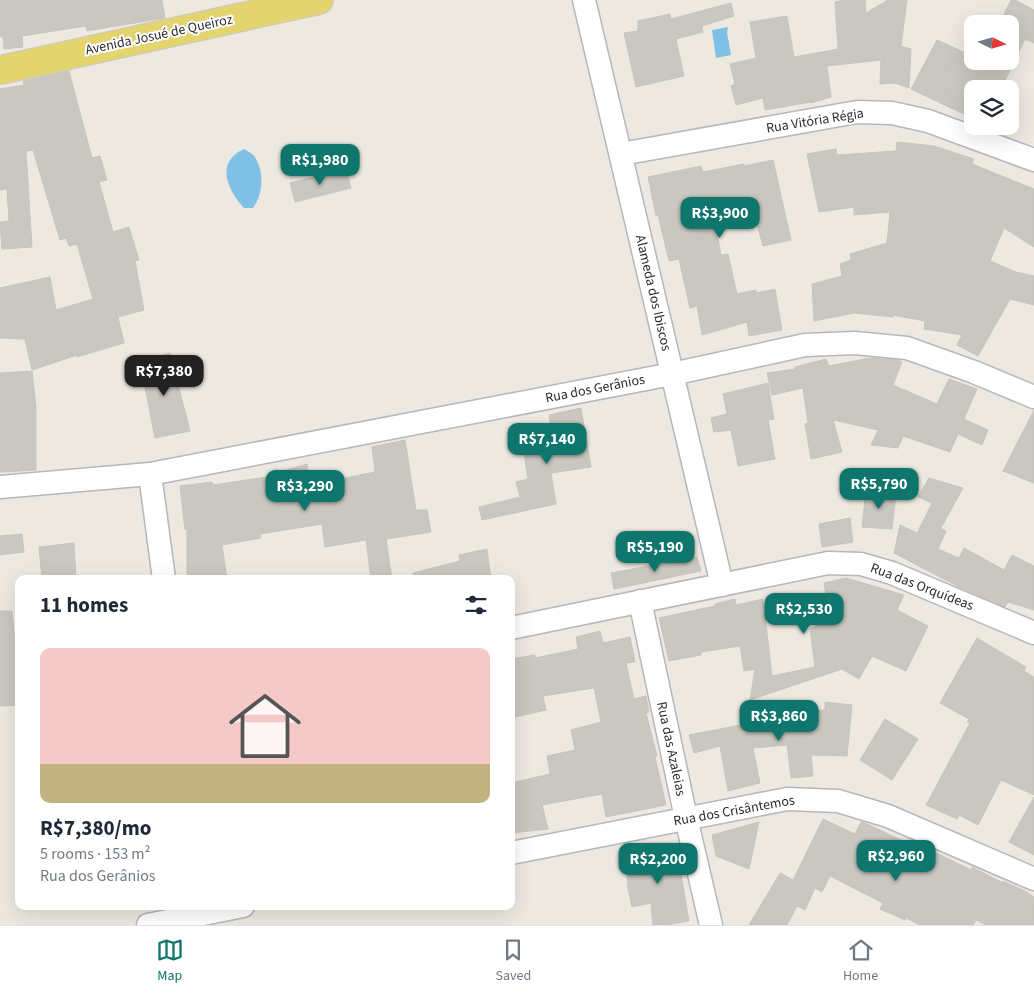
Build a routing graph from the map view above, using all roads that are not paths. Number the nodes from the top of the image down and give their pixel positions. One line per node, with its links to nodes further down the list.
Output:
1 (319, 0): 3 (main road, Avenida Josué de Queiroz)
2 (584, 0): 4 (street, Alameda dos Ibiscos)
3 (0, 70)
4 (621, 154): 5 (street, Rua Vitória Régia); 6 (street, Alameda dos Ibiscos)
5 (1034, 160)
6 (672, 374): 7 (street, Rua dos Gerânios); 8 (street, Rua dos Gerânios); 11 (street, Alameda dos Ibiscos)
7 (1034, 397)
8 (150, 474): 9 (street, Rua dos Gerânios); 10 (street)
9 (0, 487)
10 (163, 575)
11 (722, 585): 12 (street, Rua das Orquídeas); 14 (street, Rua das Orquídeas)
12 (640, 601): 13 (street, Rua das Orquídeas); 15 (street, Rua das Azaleias)
13 (515, 627)
14 (1034, 633)
15 (686, 818): 16 (street, Rua dos Crisântemos); 17 (street, Rua dos Crisântemos); 21 (street, Rua das Azaleias)
16 (515, 852)
17 (1034, 878)
18 (224, 910): 19 (street)
19 (196, 916): 20 (street)
20 (148, 925)
21 (711, 925)

